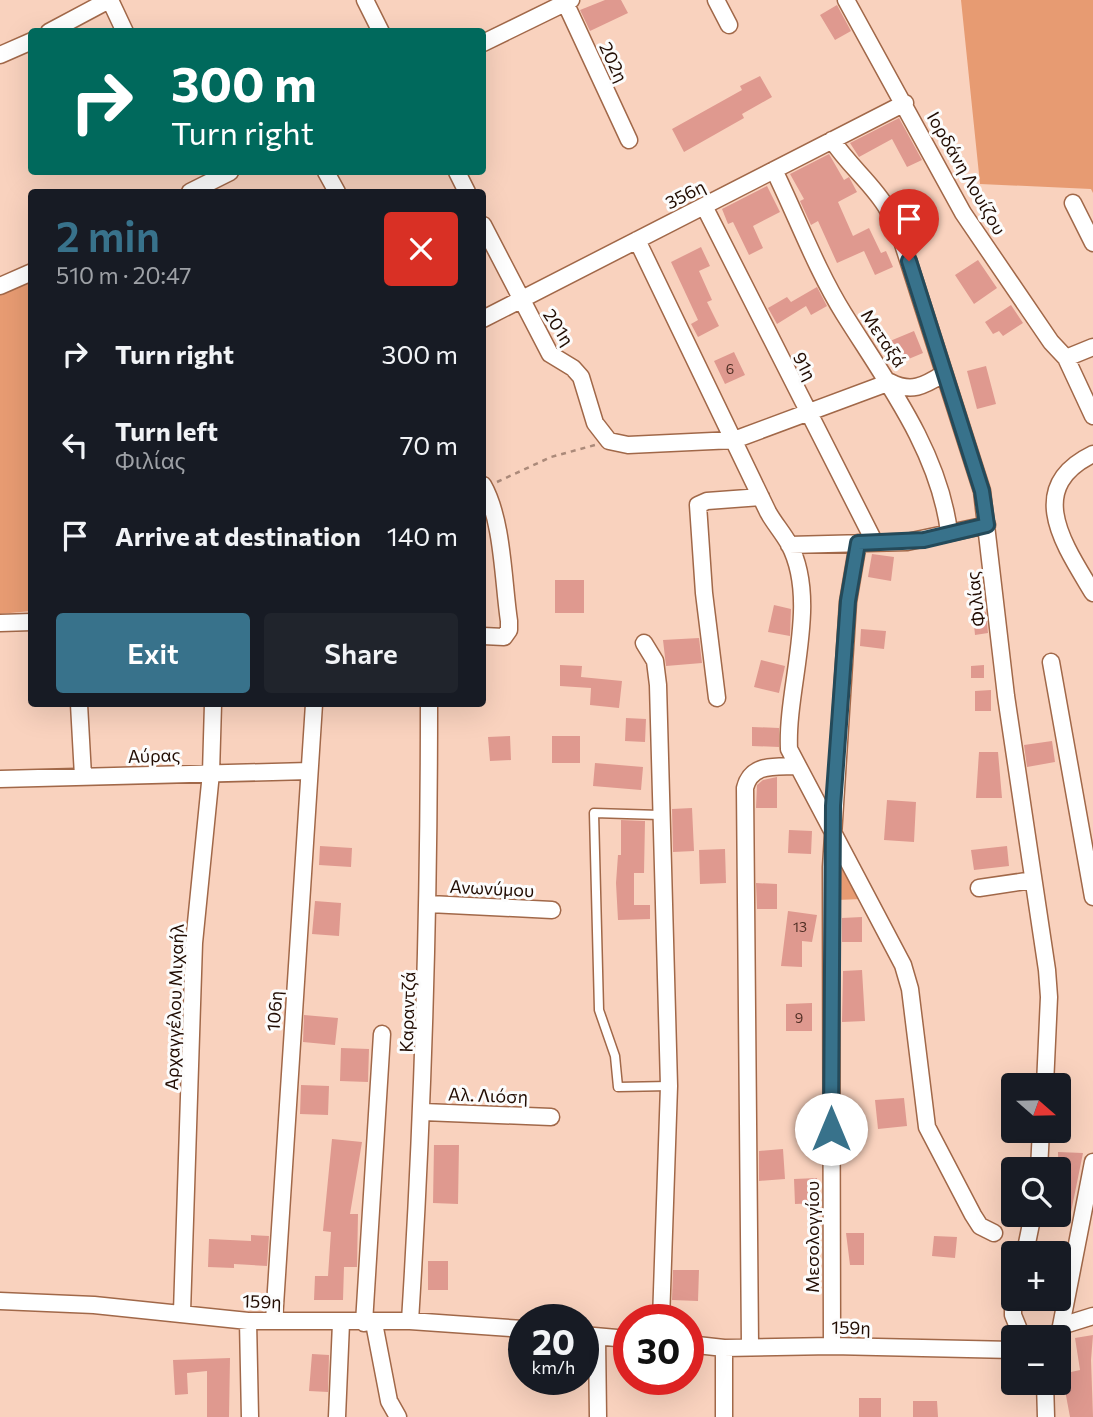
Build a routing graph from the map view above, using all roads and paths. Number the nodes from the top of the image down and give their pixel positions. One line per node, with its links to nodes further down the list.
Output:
1 (110, 0): 7 (street); 8 (street)
2 (365, 0): 9 (street)
3 (716, 0): 6 (street)
4 (846, 0): 13 (street, Ιορδάνη Λουίζου)
5 (566, 1): 10 (street); 14 (street, 202η)
6 (729, 25)
7 (57, 28)
8 (123, 28)
9 (379, 28)
10 (486, 41)
11 (28, 43): 12 (street)
12 (0, 55)
13 (905, 103): 15 (street, 356η); 29 (street, Ιορδάνη Λουίζου)
14 (629, 140)
15 (832, 140): 16 (street, 356η); 30 (street, Φιλίας)
16 (774, 170): 20 (street, 356η); 31 (street, Μεταξά)
17 (225, 175): 18 (street)
18 (202, 189)
19 (1073, 203): 23 (street)
20 (704, 206): 22 (street, 356η); 32 (street, 91η)
21 (486, 231): 26 (street, 201η)
22 (637, 240): 26 (street, 356η); 34 (street)
23 (1093, 243)
24 (28, 274): 25 (street)
25 (0, 286)
26 (520, 300): 27 (street, 356η); 35 (street, 201η)
27 (486, 317)
28 (1093, 347): 29 (street)
29 (1066, 358): 33 (street, Ιορδάνη Λουίζου)
30 (943, 374): 31 (street); 40 (street, Φιλίας)
31 (890, 382): 32 (street); 41 (street, Μεταξά)
32 (808, 413): 34 (street); 42 (street, 91η)
33 (1093, 416)
34 (733, 440): 35 (street); 39 (street)
35 (609, 441): 37 (path)
36 (1093, 454): 45 (street)
37 (486, 485)
38 (486, 490): 48 (street)
39 (761, 497): 44 (street); 51 (street)
40 (987, 525): 41 (street); 63 (street, Φιλίας)
41 (949, 532): 42 (street)
42 (875, 542): 43 (street)
43 (858, 543): 44 (street); 62 (street, Μεσολογγίου)
44 (789, 545): 56 (street)
45 (1093, 593)
46 (28, 622): 47 (street)
47 (0, 623)
48 (486, 636)
49 (643, 643): 61 (street)
50 (1051, 662): 65 (street)
51 (717, 698)
52 (79, 707): 59 (street)
53 (213, 707): 58 (street, Αρχαγγέλου Μιχαήλ)
54 (314, 707): 57 (street, 106η)
55 (429, 707): 66 (street, Καραντζά)
56 (796, 766): 62 (street); 87 (street)
57 (309, 771): 58 (street, Αύρας); 80 (street, 106η)
58 (211, 773): 59 (street, Αύρας); 77 (street, Αρχαγγέλου Μιχαήλ)
59 (83, 776): 60 (street, Αύρας)
60 (0, 779)
61 (660, 815): 70 (street); 70 (lane)
62 (834, 840): 74 (street); 89 (street, Μεσολογγίου)
63 (1033, 880): 64 (street); 69 (street, Φιλίας)
64 (979, 888)
65 (1093, 897)
66 (429, 904): 67 (street, Ανωνύμου); 71 (street, Καραντζά)
67 (552, 910)
68 (382, 1034): 83 (street)
69 (1046, 1073)
70 (668, 1086): 76 (street)
71 (423, 1112): 72 (street, Αλ. Λιόση); 81 (street, Καραντζά)
72 (551, 1117)
73 (1093, 1162): 84 (street)
74 (994, 1233)
75 (0, 1301): 77 (street, 159η)
76 (661, 1304)
77 (182, 1312): 79 (street, 159η)
78 (1093, 1316): 85 (street)
79 (248, 1321): 80 (street, 159η); 94 (street)
80 (274, 1321): 82 (street, 159η)
81 (410, 1321): 83 (street, 159η); 86 (street, 159η)
82 (341, 1323): 83 (street, 159η); 95 (street)
83 (369, 1323): 96 (street)
84 (1060, 1325)
85 (1071, 1326)
86 (508, 1328)
87 (750, 1345): 89 (street, 159η); 90 (street, 159η)
88 (704, 1346): 90 (street, 159η)
89 (832, 1346): 91 (street, 159η)
90 (724, 1348): 98 (street)
91 (1001, 1350)
92 (596, 1395): 97 (street)
93 (1045, 1395): 99 (street)
94 (250, 1417)
95 (337, 1417)
96 (398, 1417)
97 (598, 1417)
98 (724, 1417)
99 (1046, 1417)

